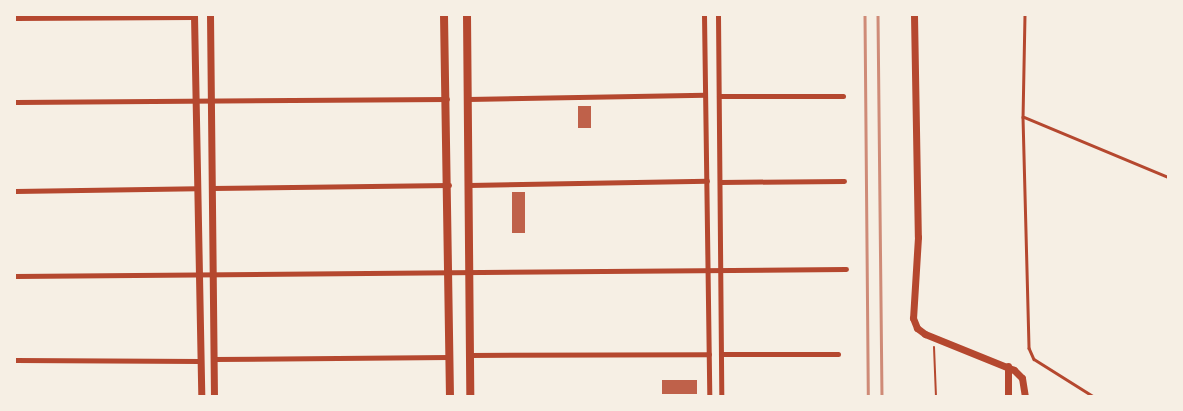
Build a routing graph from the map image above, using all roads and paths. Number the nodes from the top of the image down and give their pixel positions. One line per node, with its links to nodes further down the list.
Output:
1 (210, 15): 16 (street)
2 (444, 15): 14 (main road)
3 (467, 15): 13 (main road)
4 (704, 15): 10 (street)
5 (718, 15): 11 (street)
6 (914, 15): 36 (street)
7 (1025, 15): 18 (lane)
8 (194, 16): 9 (street); 15 (street)
9 (15, 18)
10 (706, 95): 13 (street); 20 (street)
11 (719, 96): 12 (street); 22 (street)
12 (844, 96)
13 (468, 98): 24 (main road)
14 (448, 99): 16 (street); 23 (main road)
15 (196, 100): 16 (street); 17 (street); 25 (street)
16 (211, 100): 26 (street)
17 (15, 102)
18 (1023, 117): 19 (lane); 55 (lane)
19 (1168, 177)
20 (707, 181): 24 (street); 30 (street)
21 (844, 181): 22 (street)
22 (720, 182): 31 (street)
23 (449, 184): 26 (street); 33 (main road)
24 (469, 185): 29 (main road)
25 (197, 188): 27 (street); 34 (street)
26 (212, 188): 32 (street)
27 (15, 191)
28 (846, 269): 31 (street)
29 (469, 271): 30 (street); 33 (street); 40 (main road)
30 (707, 271): 31 (street); 37 (street)
31 (720, 271): 38 (street)
32 (213, 272): 33 (street); 34 (street); 42 (street)
33 (450, 272): 41 (main road)
34 (199, 273): 35 (street); 44 (street)
35 (15, 276)
36 (933, 337): 45 (street); 52 (path)
37 (709, 354): 40 (street); 50 (street)
38 (721, 354): 39 (street); 51 (street)
39 (838, 354)
40 (470, 355): 49 (main road)
41 (449, 356): 42 (street); 48 (main road)
42 (213, 359): 47 (street)
43 (15, 360): 44 (street)
44 (200, 361): 46 (street)
45 (1008, 366): 53 (street); 54 (street)
46 (201, 396)
47 (214, 396)
48 (450, 396)
49 (470, 396)
50 (709, 396)
51 (722, 396)
52 (936, 396)
53 (1008, 396)
54 (1025, 396)
55 (1093, 396)

